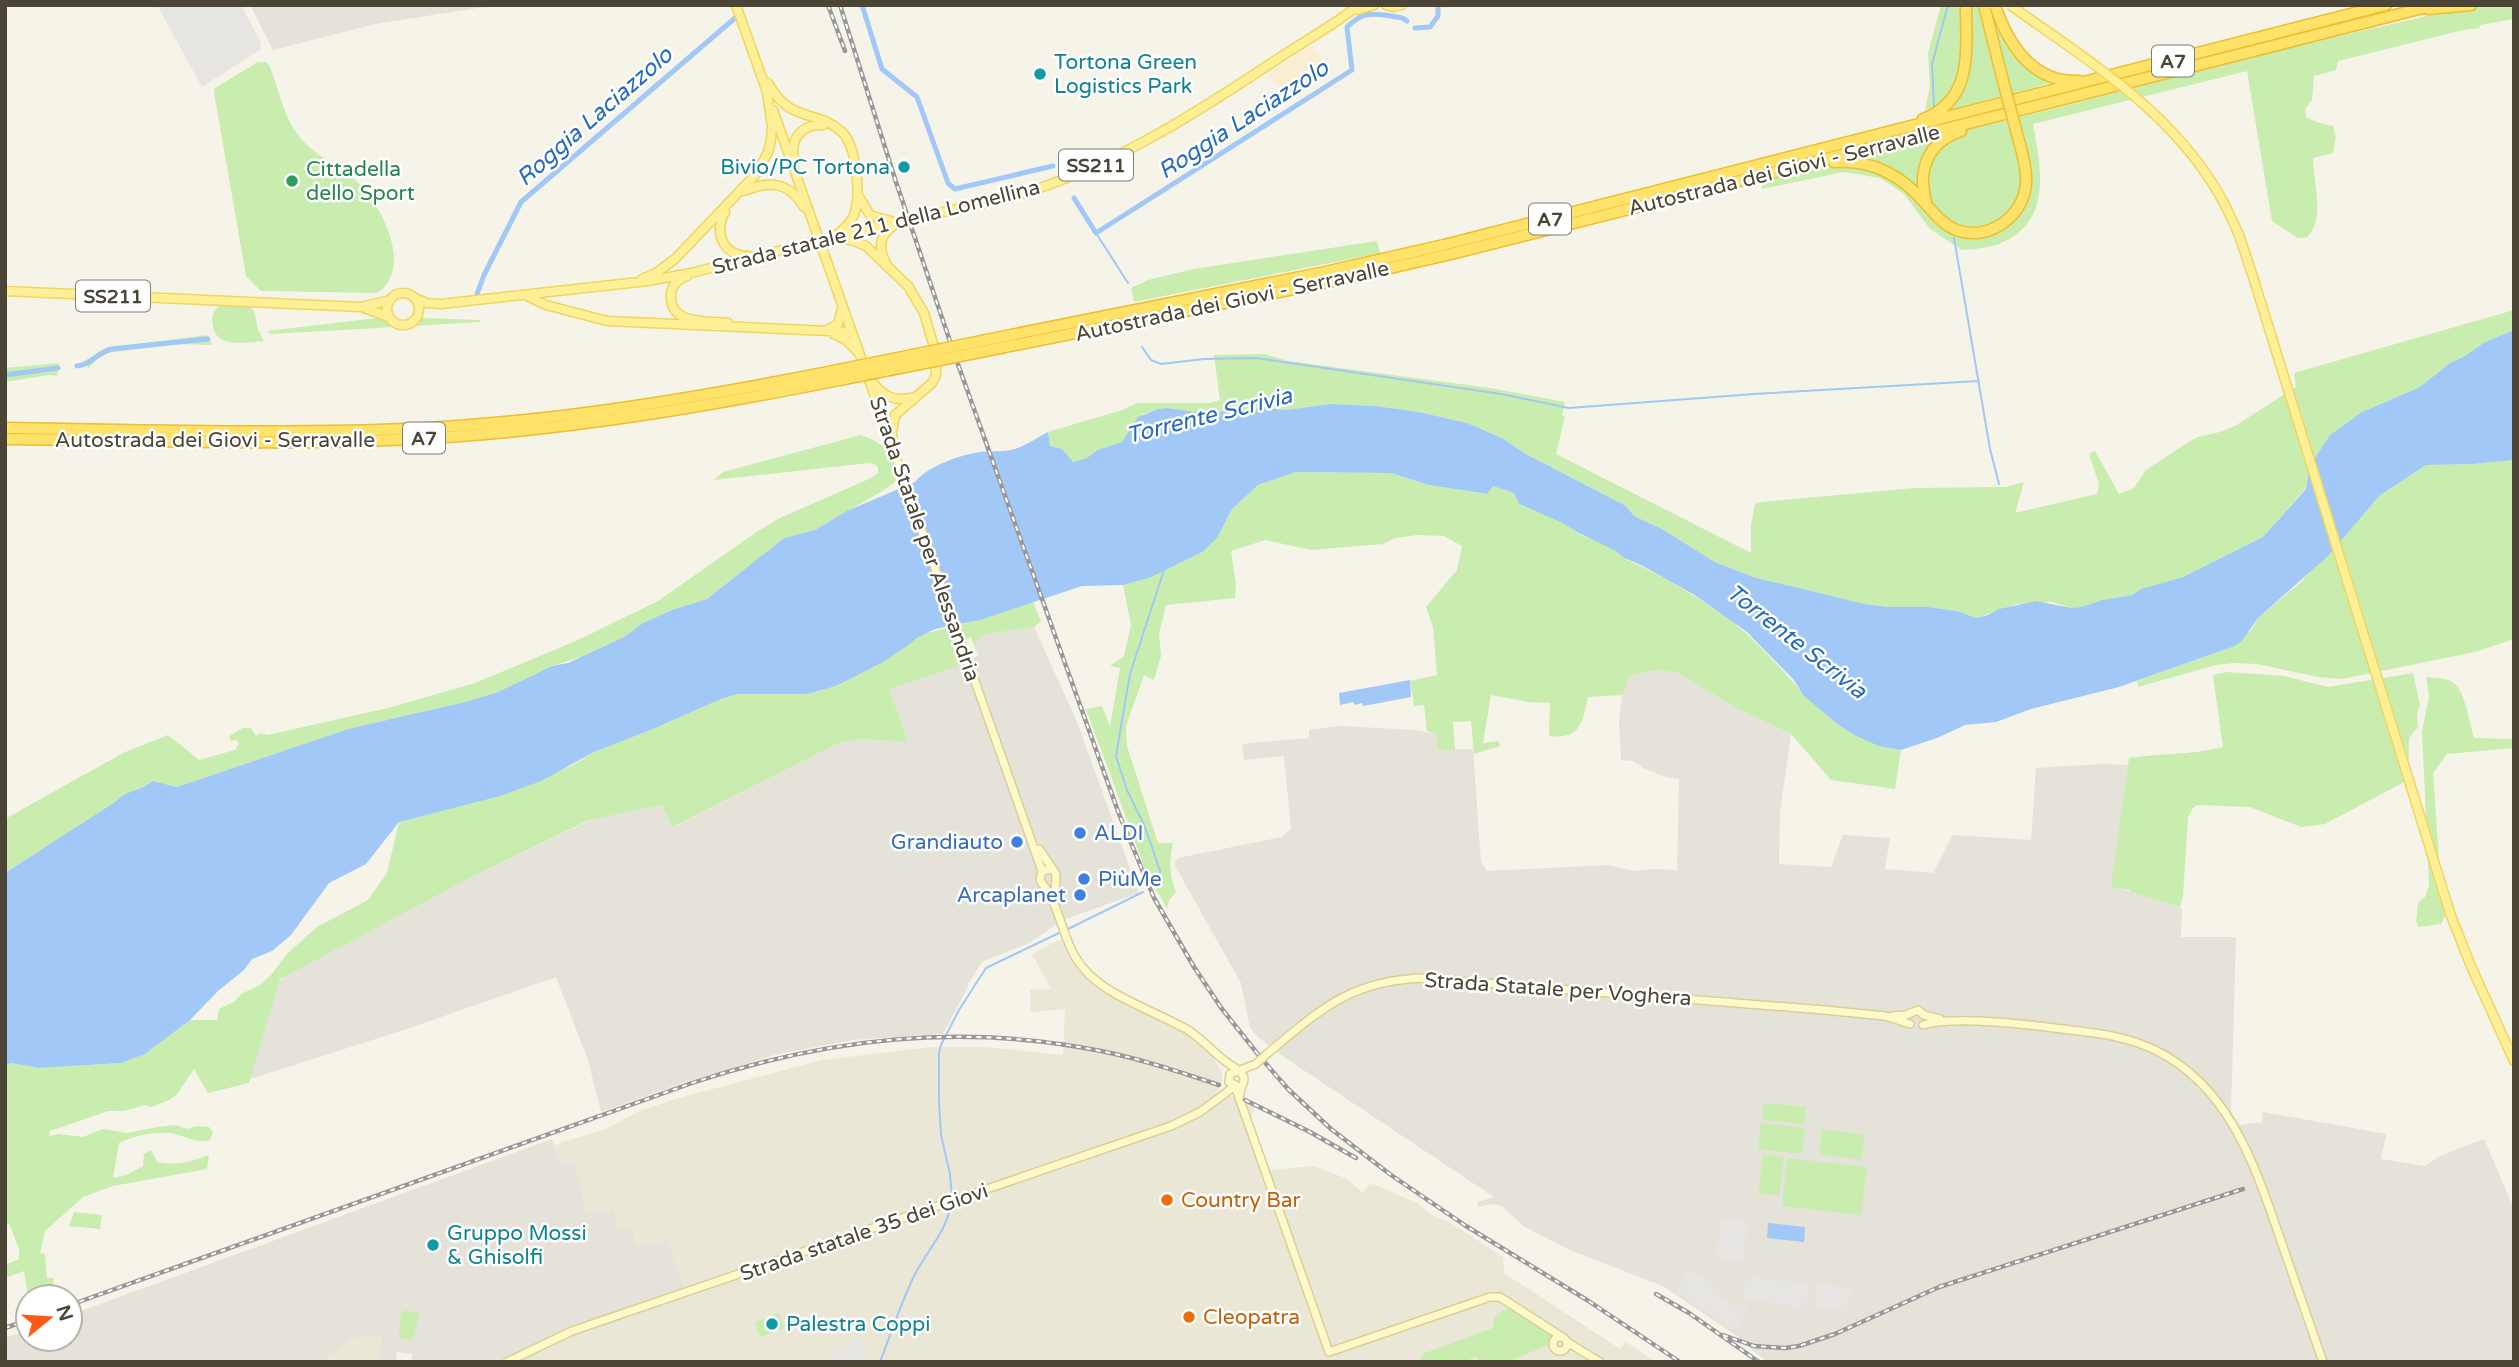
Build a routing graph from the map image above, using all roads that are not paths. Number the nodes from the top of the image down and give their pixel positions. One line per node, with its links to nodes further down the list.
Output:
1 (736, 5): 17 (main road)
2 (1359, 5): 16 (main road, Strada statale 211 della Lomellina / SS211)
3 (1374, 5): 16 (main road, Strada statale 211 della Lomellina / SS211)
4 (1386, 5): 5 (main road)
5 (1402, 5)
6 (1966, 5): 22 (highway)
7 (1984, 5): 28 (highway, bridge)
8 (1995, 5): 18 (highway)
9 (2010, 5): 69 (main road, bridge)
10 (2380, 5): 14 (highway)
11 (2386, 5): 14 (highway, Autostrada dei Giovi - Serravalle / A7)
12 (2435, 5): 15 (highway, Autostrada dei Giovi - Serravalle / A7)
13 (2471, 5): 15 (highway)
14 (2369, 9): 18 (highway, Autostrada dei Giovi - Serravalle / A7)
15 (2421, 9): 20 (highway, Autostrada dei Giovi - Serravalle / A7)
16 (1351, 12): 29 (main road, Strada statale 211 della Lomellina / SS211, bridge)
17 (758, 66): 19 (main road); 21 (main road)
18 (2094, 80): 22 (highway, Autostrada dei Giovi - Serravalle / A7)
19 (767, 93): 24 (main road); 25 (main road)
20 (2031, 107): 23 (highway, Autostrada dei Giovi - Serravalle / A7); 28 (highway)
21 (833, 126): 24 (main road); 26 (main road)
22 (1886, 133): 50 (highway, Autostrada dei Giovi - Serravalle / A7)
23 (1816, 162): 28 (highway); 50 (highway, Autostrada dei Giovi - Serravalle / A7)
24 (800, 184): 30 (main road)
25 (742, 192): 27 (main road); 30 (main road)
26 (858, 195): 29 (main road); 32 (main road)
27 (727, 206): 34 (main road); 37 (main road)
28 (1928, 206)
29 (902, 221): 32 (main road, Strada statale 211 della Lomellina / SS211); 35 (main road)
30 (814, 224): 31 (main road)
31 (817, 234)
32 (832, 238): 34 (main road, Strada statale 211 della Lomellina / SS211, bridge); 35 (main road)
33 (822, 248): 42 (main road, Strada Statale per Alessandria)
34 (770, 254): 36 (main road, Strada statale 211 della Lomellina / SS211)
35 (890, 269): 54 (main road)
36 (691, 273): 37 (main road, Strada statale 211 della Lomellina / SS211); 47 (main road)
37 (623, 285): 39 (main road, Strada statale 211 della Lomellina / SS211)
38 (5, 291): 44 (main road, Strada statale 211 della Lomellina / SS211)
39 (527, 296): 43 (main road, Strada statale 211 della Lomellina / SS211); 47 (main road)
40 (414, 298): 41 (main road, Strada statale 211 della Lomellina / SS211); 43 (main road, Strada statale 211 della Lomellina / SS211); 46 (main road)
41 (390, 300): 44 (main road, Strada statale 211 della Lomellina / SS211); 45 (main road)
42 (842, 303): 48 (main road); 49 (main road, Strada Statale per Alessandria)
43 (441, 304): 46 (main road, Strada statale 211 della Lomellina / SS211)
44 (361, 307): 45 (main road, Strada statale 211 della Lomellina / SS211)
45 (388, 317): 46 (main road, Strada statale 211 della Lomellina / SS211)
46 (417, 318)
47 (748, 327): 48 (main road)
48 (824, 331): 49 (main road); 51 (main road)
49 (852, 332): 51 (main road, Strada Statale per Alessandria)
50 (1003, 342): 52 (highway, Autostrada dei Giovi - Serravalle / A7, bridge)
51 (860, 354): 53 (main road, Strada Statale per Alessandria)
52 (839, 375): 55 (highway, Autostrada dei Giovi - Serravalle / A7); 56 (highway, Autostrada dei Giovi - Serravalle / A7)
53 (869, 379): 54 (main road); 57 (main road, Strada Statale per Alessandria)
54 (914, 397): 57 (main road)
55 (5, 428)
56 (5, 439)
57 (894, 452): 58 (main road, Strada Statale per Alessandria)
58 (1046, 870): 59 (main road, Strada Statale per Alessandria); 60 (main road, Strada Statale per Alessandria)
59 (1055, 883): 60 (main road); 61 (main road, Strada Statale per Alessandria)
60 (1046, 886): 61 (main road, Strada Statale per Alessandria)
61 (1055, 905): 68 (main road, Strada Statale per Alessandria)
62 (1910, 1013): 63 (main road, Strada Statale per Voghera); 64 (main road, Strada Statale per Voghera); 66 (main road)
63 (1924, 1015): 65 (main road, Strada Statale per Voghera); 67 (main road)
64 (1885, 1016): 66 (main road, Strada Statale per Voghera); 70 (main road, Strada Statale per Voghera, bridge)
65 (1950, 1021): 67 (main road, Strada Statale per Voghera); 77 (main road, Strada Statale per Voghera)
66 (1910, 1024): 67 (main road, Strada Statale per Voghera)
67 (1923, 1025)
68 (1221, 1058): 71 (main road, Strada Statale per Alessandria); 72 (main road, Strada Statale per Alessandria)
69 (2514, 1061)
70 (1256, 1063): 71 (main road, Strada Statale per Voghera); 73 (main road, Strada Statale per Voghera)
71 (1237, 1071): 72 (main road, Strada Statale per Voghera); 73 (main road, Strada Statale per Alessandria)
72 (1229, 1077): 73 (main road, Strada Statale per Alessandria); 74 (main road, Strada statale 35 dei Giovi)
73 (1239, 1084): 74 (main road, Strada statale 35 dei Giovi); 76 (main road)
74 (1218, 1098): 75 (main road, Strada statale 35 dei Giovi)
75 (507, 1362)
76 (1600, 1362)
77 (2323, 1362)

